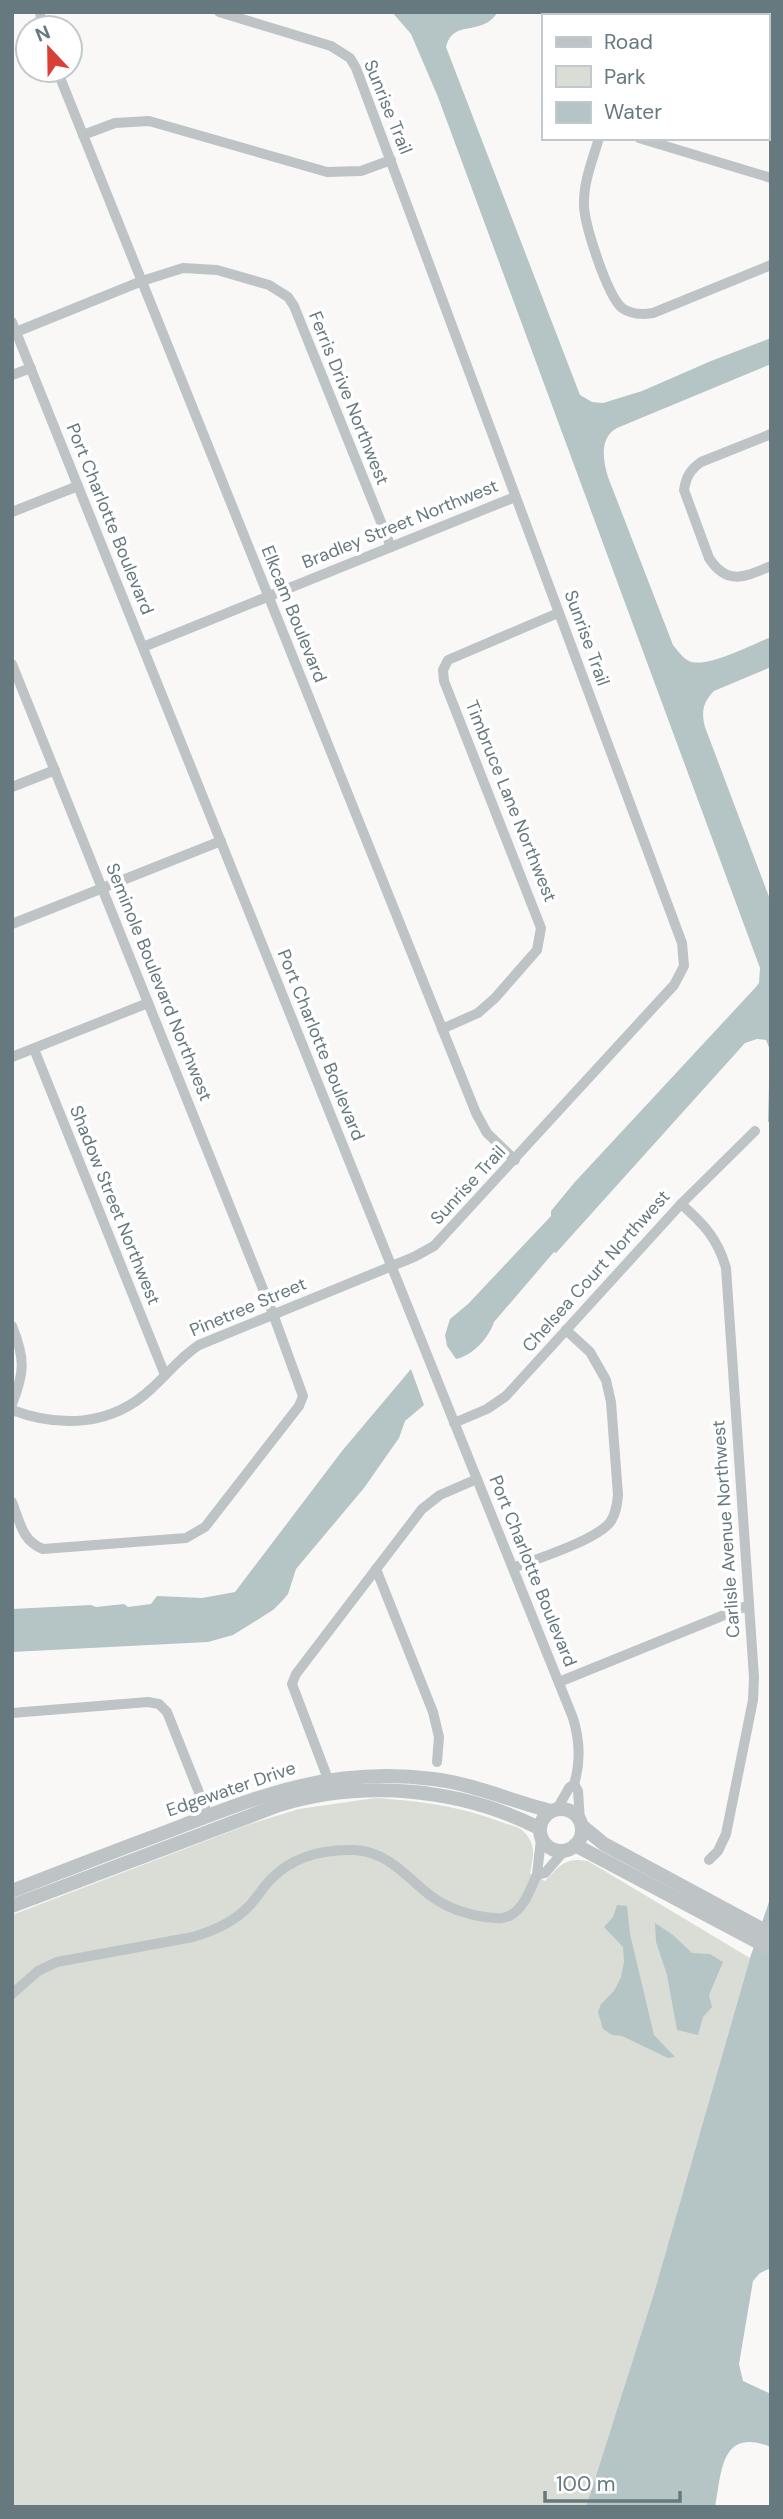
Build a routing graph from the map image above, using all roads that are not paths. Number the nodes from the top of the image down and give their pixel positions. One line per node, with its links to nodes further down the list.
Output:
1 (219, 12): 6 (street, Sunrise Trail)
2 (63, 84): 3 (street, Elkcam Boulevard)
3 (83, 135): 6 (street); 9 (street, Elkcam Boulevard)
4 (598, 140): 8 (street)
5 (646, 140): 7 (street)
6 (391, 160): 15 (street, Sunrise Trail)
7 (771, 178)
8 (771, 265)
9 (142, 281): 10 (street, Ferris Drive Northwest); 17 (street, Ferris Drive Northwest); 19 (street, Elkcam Boulevard)
10 (14, 327): 11 (street, Port Charlotte Boulevard)
11 (30, 368): 12 (street); 14 (street, Port Charlotte Boulevard)
12 (12, 375)
13 (771, 434): 18 (street)
14 (78, 486): 16 (street); 21 (street, Port Charlotte Boulevard)
15 (515, 497): 17 (street, Bradley Street Northwest); 20 (street, Sunrise Trail)
16 (12, 512)
17 (391, 547): 19 (street, Bradley Street Northwest)
18 (771, 566)
19 (269, 596): 21 (street, Bradley Street Northwest); 29 (street, Elkcam Boulevard)
20 (558, 613): 29 (street, Timbruce Lane Northwest); 33 (street, Sunrise Trail)
21 (143, 647): 25 (street, Port Charlotte Boulevard)
22 (12, 664): 23 (street, Seminole Boulevard Northwest)
23 (55, 770): 24 (street); 26 (street, Seminole Boulevard Northwest)
24 (12, 787)
25 (220, 841): 26 (street); 35 (street, Port Charlotte Boulevard)
26 (102, 888): 27 (street); 28 (street, Seminole Boulevard Northwest)
27 (12, 924)
28 (148, 1003): 30 (street); 36 (street, Seminole Boulevard Northwest)
29 (442, 1029): 33 (street, Elkcam Boulevard)
30 (34, 1049): 31 (street); 39 (street, Shadow Street Northwest)
31 (12, 1057)
32 (755, 1131): 34 (street, Chelsea Court Northwest)
33 (514, 1160): 35 (street, Sunrise Trail)
34 (681, 1204): 38 (street, Chelsea Court Northwest); 47 (street, Carlisle Avenue Northwest)
35 (391, 1266): 36 (street, Pinetree Street); 42 (street, Port Charlotte Boulevard)
36 (273, 1314): 39 (street, Pinetree Street); 44 (street, Seminole Boulevard Northwest)
37 (12, 1326): 40 (street)
38 (566, 1329): 42 (street, Chelsea Court Northwest); 45 (street)
39 (165, 1375): 41 (street, Pinetree Street)
40 (12, 1404)
41 (12, 1410)
42 (454, 1423): 43 (street, Port Charlotte Boulevard)
43 (477, 1479): 45 (street, Port Charlotte Boulevard); 46 (street)
44 (12, 1502)
45 (513, 1568): 48 (street, Port Charlotte Boulevard)
46 (376, 1569): 50 (street); 51 (street)
47 (749, 1605): 48 (street); 58 (street, Carlisle Avenue Northwest)
48 (559, 1682): 52 (street, Port Charlotte Boulevard)
49 (12, 1713): 54 (street)
50 (437, 1762)
51 (328, 1779): 53 (street, Edgewater Drive); 54 (street, Edgewater Drive)
52 (574, 1784): 53 (street, Port Charlotte Boulevard); 55 (street, Port Charlotte Boulevard)
53 (554, 1810): 55 (street); 56 (street)
54 (208, 1815): 60 (street, Edgewater Drive)
55 (581, 1823): 57 (street); 62 (street)
56 (540, 1833): 57 (street); 59 (street); 61 (street, Edgewater Drive)
57 (570, 1848): 59 (street); 62 (street)
58 (709, 1860)
59 (537, 1875): 65 (street)
60 (12, 1891)
61 (12, 1906)
62 (748, 1931): 63 (street); 64 (street)
63 (771, 1934)
64 (771, 1949)
65 (12, 1994)

